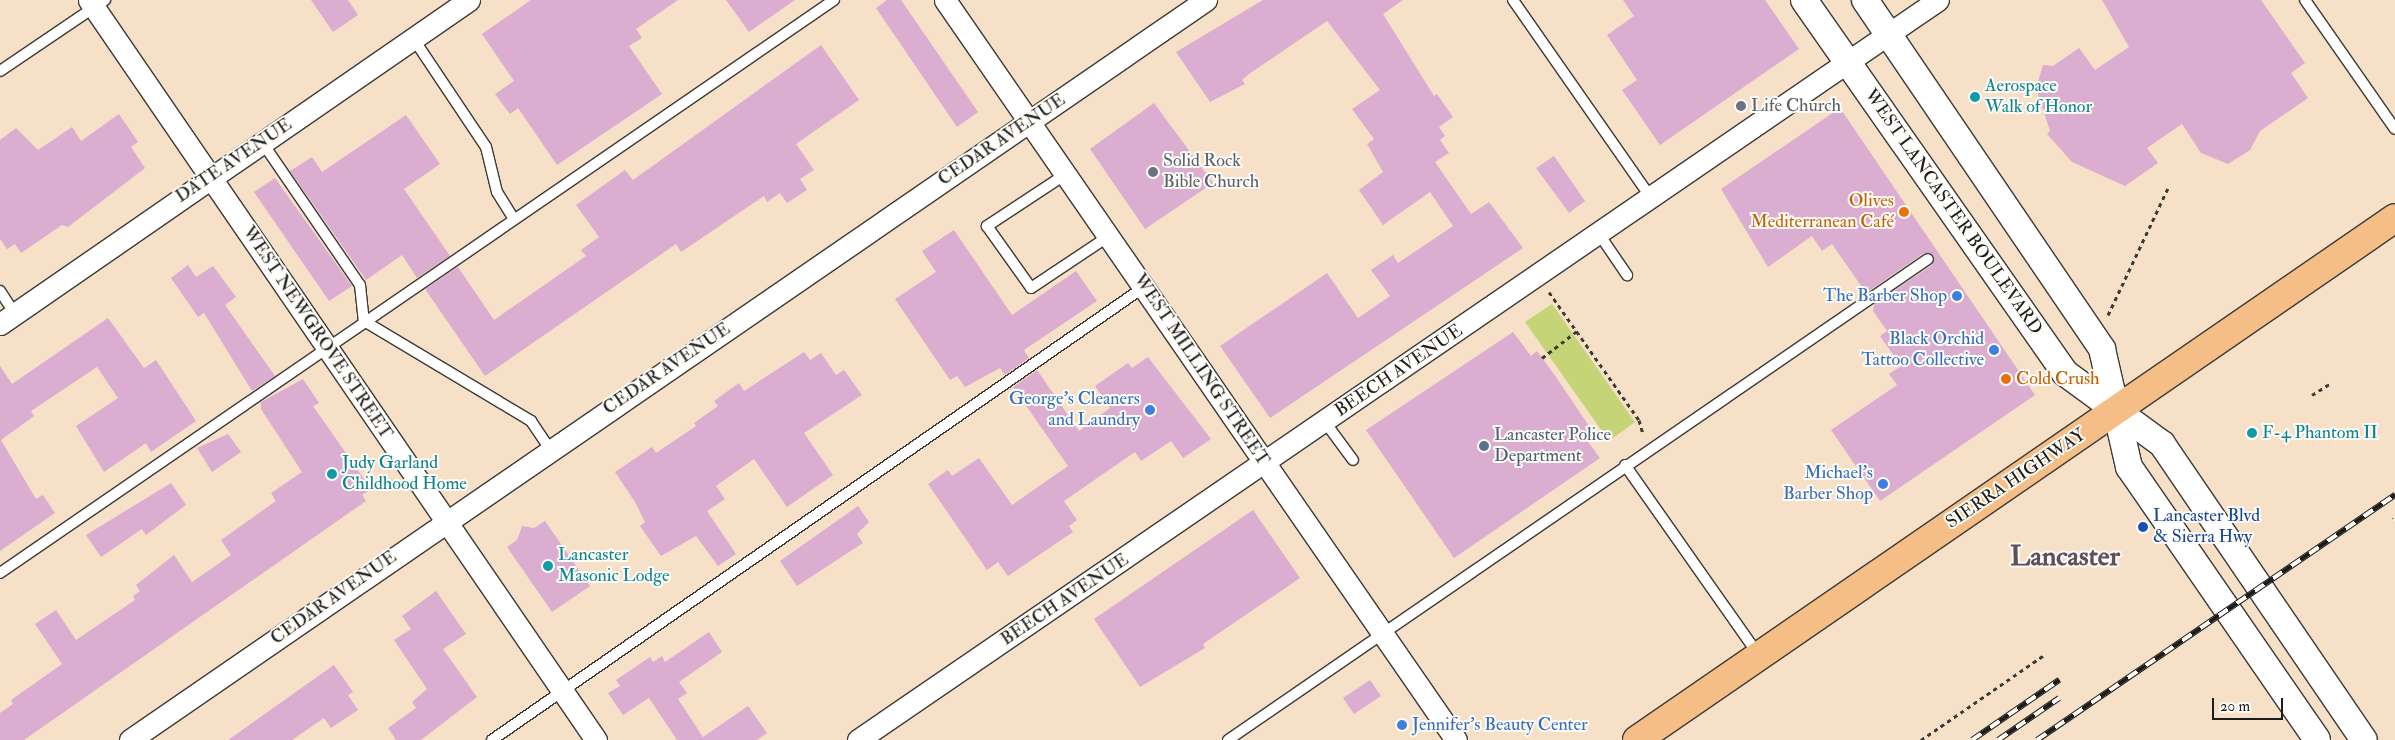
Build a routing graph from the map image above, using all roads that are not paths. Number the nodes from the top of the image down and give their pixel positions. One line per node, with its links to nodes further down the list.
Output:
1 (469, 0): 12 (street, DATE AVENUE)
2 (834, 0): 22 (lane)
3 (945, 0): 15 (street, WEST MILLING STREET)
4 (1206, 0): 15 (street, CEDAR AVENUE)
5 (1513, 0): 20 (lane)
6 (1804, 0): 13 (street, WEST LANCASTER BOULEVARD)
7 (1865, 0): 11 (street)
8 (1938, 0): 11 (street, BEECH AVENUE)
9 (2305, 0): 16 (lane)
10 (96, 2): 14 (lane); 19 (street, WEST NEWGROVE STREET)
11 (1889, 35): 13 (street, BEECH AVENUE); 32 (street)
12 (414, 38): 17 (street, DATE AVENUE); 22 (lane)
13 (1847, 63): 20 (street, BEECH AVENUE); 32 (street, WEST LANCASTER BOULEVARD)
14 (0, 72)
15 (1029, 122): 18 (street, WEST MILLING STREET); 34 (street, CEDAR AVENUE)
16 (2395, 129)
17 (262, 142): 19 (street, DATE AVENUE); 30 (lane)
18 (1066, 174): 24 (street, WEST MILLING STREET); 24 (lane)
19 (211, 176): 29 (street, DATE AVENUE); 31 (street, WEST NEWGROVE STREET)
20 (1651, 198): 23 (street, BEECH AVENUE)
21 (2395, 218): 32 (main road, SIERRA HIGHWAY)
22 (514, 219): 30 (lane)
23 (1599, 234): 26 (lane); 33 (street, BEECH AVENUE)
24 (1109, 236): 27 (street, WEST MILLING STREET)
25 (1928, 259): 37 (lane)
26 (1627, 275)
27 (1144, 287): 36 (street, WEST MILLING STREET); 42 (lane)
28 (0, 291): 29 (lane)
29 (8, 319)
30 (364, 321): 31 (lane); 34 (lane)
31 (326, 348): 38 (street, WEST NEWGROVE STREET); 39 (lane)
32 (2115, 412): 41 (main road, SIERRA HIGHWAY); 50 (street); 51 (street, WEST LANCASTER BOULEVARD)
33 (1325, 422): 35 (lane); 36 (street, BEECH AVENUE)
34 (550, 449): 38 (street, CEDAR AVENUE)
35 (1353, 460)
36 (1265, 463): 40 (street, WEST MILLING STREET); 46 (street, BEECH AVENUE)
37 (1625, 465): 40 (lane); 41 (lane)
38 (445, 521): 42 (street, WEST NEWGROVE STREET); 43 (street, CEDAR AVENUE)
39 (0, 573)
40 (1383, 634): 47 (lane); 48 (street, WEST MILLING STREET)
41 (1759, 656): 49 (main road, SIERRA HIGHWAY)
42 (563, 692): 44 (lane); 45 (street, WEST NEWGROVE STREET)
43 (130, 740)
44 (492, 740)
45 (596, 740)
46 (858, 740)
47 (1228, 740)
48 (1456, 740)
49 (1637, 740)
50 (2317, 740)
51 (2364, 740)

